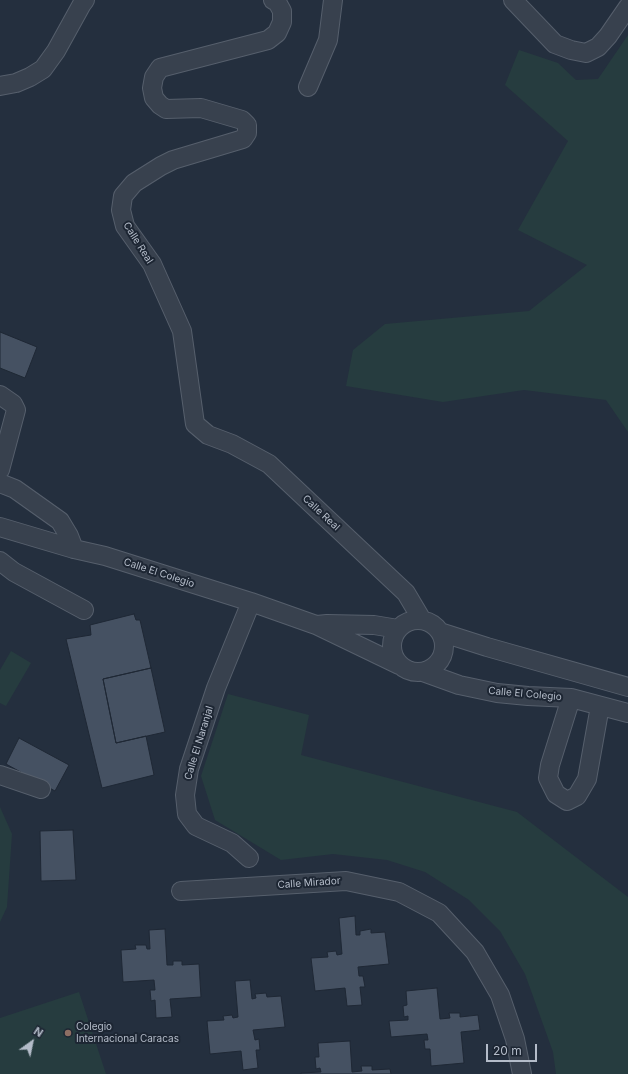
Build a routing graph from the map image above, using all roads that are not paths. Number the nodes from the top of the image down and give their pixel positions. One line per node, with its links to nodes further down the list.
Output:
1 (85, 0): 6 (street)
2 (273, 0): 16 (street, Calle Real)
3 (333, 0): 7 (street)
4 (513, 0): 5 (street)
5 (628, 7)
6 (0, 86)
7 (308, 87)
8 (0, 395): 9 (street)
9 (0, 470)
10 (0, 483): 12 (street)
11 (0, 527): 12 (street, Calle El Colegio)
12 (74, 549): 14 (street, Calle El Colegio)
13 (0, 561): 15 (street)
14 (251, 602): 17 (street, Calle El Colegio); 28 (street, Calle El Naranjal)
15 (84, 610)
16 (422, 620): 18 (street); 19 (street)
17 (316, 625): 18 (street, Calle El Colegio); 20 (street, Calle El Colegio)
18 (398, 629): 20 (street)
19 (440, 632): 21 (street); 22 (street)
20 (399, 665): 21 (street, Calle El Colegio)
21 (423, 672): 23 (street, Calle El Colegio)
22 (628, 687)
23 (571, 698): 24 (street, Calle El Colegio); 24 (street)
24 (600, 706): 25 (street, Calle El Colegio)
25 (628, 713)
26 (0, 775): 27 (street)
27 (41, 789)
28 (249, 858)
29 (181, 891): 30 (street, Calle Mirador)
30 (522, 1074)

